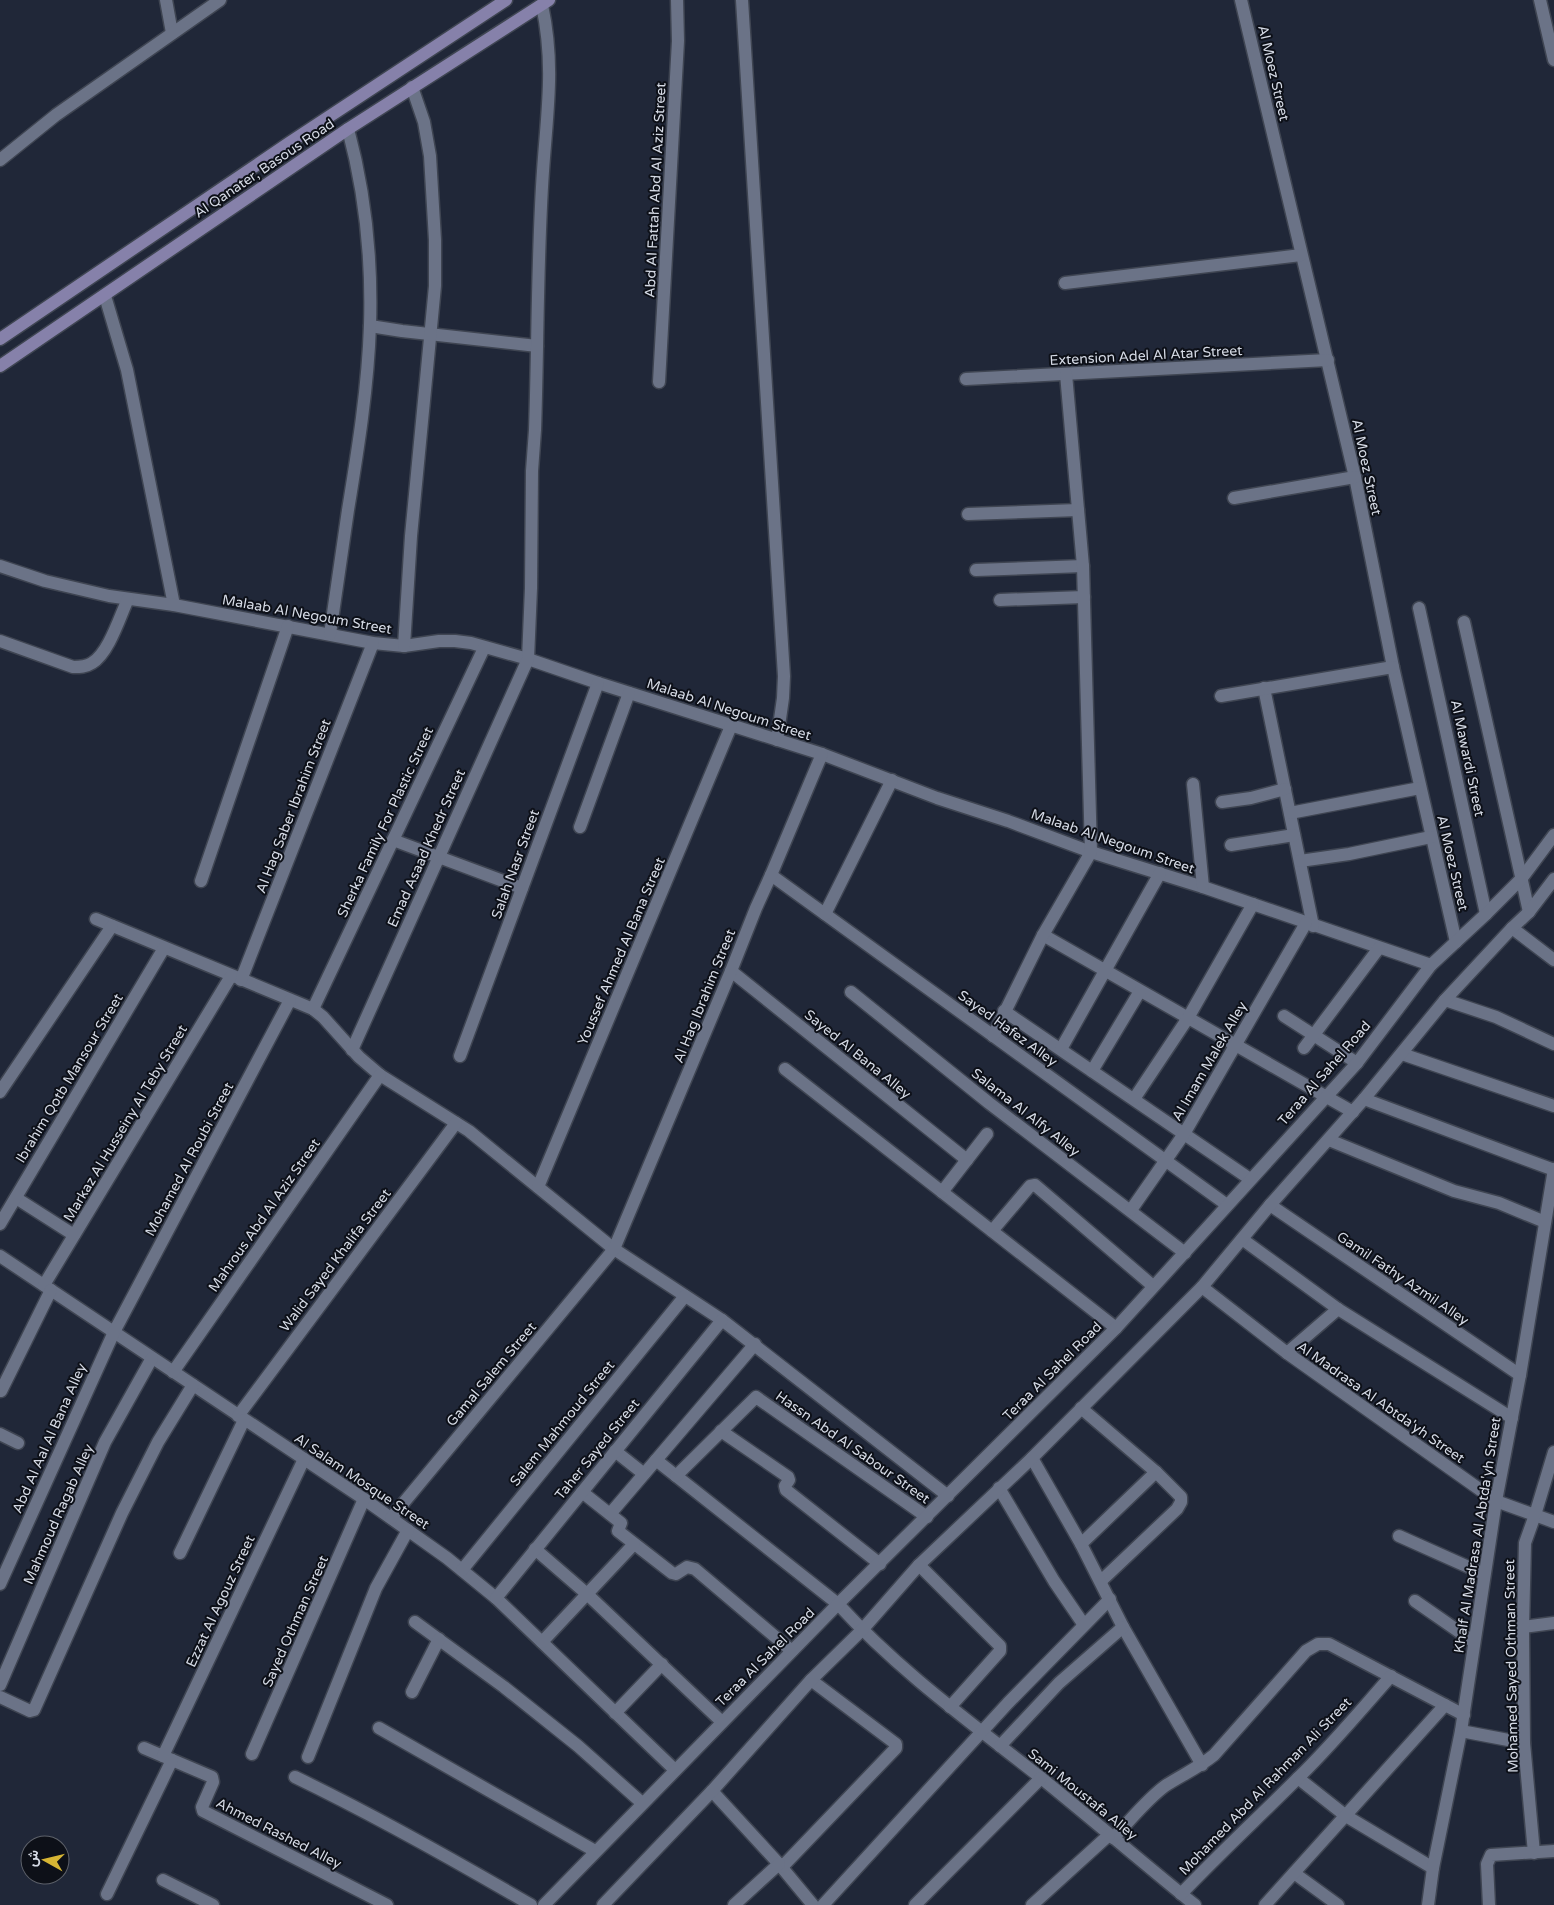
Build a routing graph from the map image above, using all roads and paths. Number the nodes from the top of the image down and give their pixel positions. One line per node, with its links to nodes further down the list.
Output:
1 (166, 0): 9 (street)
2 (220, 0): 9 (street)
3 (506, 0): 19 (main road, Al Qanater, Basous Road)
4 (676, 0): 25 (street, Abd Al Fattah Abd Al Aziz Street)
5 (742, 0): 52 (street)
6 (1241, 0): 14 (street, Al Moez Street)
7 (1540, 0): 10 (street)
8 (546, 2): 11 (main road, Al Qanater, Basous Road); 20 (street)
9 (172, 33): 13 (street)
10 (1554, 60)
11 (412, 88): 12 (main road, Al Qanater, Basous Road); 18 (street)
12 (348, 129): 16 (main road, Al Qanater, Basous Road); 17 (street)
13 (0, 160)
14 (1301, 255): 15 (street); 21 (street, Al Moez Street)
15 (1065, 283)
16 (105, 296): 22 (main road, Al Qanater, Basous Road); 36 (street)
17 (370, 326): 18 (street); 40 (street)
18 (431, 334): 20 (street); 43 (street)
19 (0, 339)
20 (536, 346): 45 (street)
21 (1328, 360): 23 (street, Extension Adel Al Atar Street); 26 (street, Al Moez Street)
22 (0, 366)
23 (1066, 374): 24 (street, Extension Adel Al Atar Street); 28 (street)
24 (966, 378)
25 (659, 382)
26 (1355, 477): 27 (street); 46 (street, Al Moez Street)
27 (1234, 498)
28 (1078, 510): 29 (street); 31 (street)
29 (968, 514)
30 (0, 566): 34 (street, Malaab Al Negoum Street)
31 (1083, 566): 32 (street); 33 (street)
32 (976, 570)
33 (1084, 596): 35 (street); 66 (street)
34 (128, 599): 36 (street, Malaab Al Negoum Street); 41 (street)
35 (1000, 600)
36 (174, 605): 39 (street, Malaab Al Negoum Street)
37 (1419, 608): 79 (street, Al Mawardi Street)
38 (1464, 622): 71 (street)
39 (288, 626): 40 (street, Malaab Al Negoum Street); 73 (street)
40 (330, 634): 42 (street, Malaab Al Negoum Street)
41 (0, 641)
42 (373, 643): 43 (street, Malaab Al Negoum Street); 92 (street, Al Hag Saber Ibrahim Street)
43 (404, 646): 44 (street, Malaab Al Negoum Street)
44 (484, 648): 45 (street, Malaab Al Negoum Street); 64 (street, Sherka Family For Plastic Street)
45 (528, 658): 47 (street, Malaab Al Negoum Street); 67 (street, Emad Asaad Khedr Street)
46 (1393, 667): 48 (street); 56 (street, Al Moez Street)
47 (598, 683): 49 (street, Malaab Al Negoum Street); 75 (street, Salah Nasr Street)
48 (1264, 688): 50 (street); 57 (street)
49 (629, 693): 51 (street, Malaab Al Negoum Street); 60 (street)
50 (1222, 696)
51 (731, 726): 52 (street, Malaab Al Negoum Street); 128 (street, Youssef Ahmed Al Bana Street)
52 (777, 740): 53 (street, Malaab Al Negoum Street)
53 (822, 754): 54 (street, Malaab Al Negoum Street); 70 (street, Al Hag Ibrahim Street)
54 (892, 780): 66 (street, Malaab Al Negoum Street); 78 (street)
55 (1193, 784): 74 (street)
56 (1420, 788): 59 (street); 63 (street, Al Moez Street)
57 (1285, 789): 58 (street); 59 (street)
58 (1222, 802)
59 (1290, 813): 61 (street)
60 (580, 827)
61 (1294, 835): 65 (street); 68 (street)
62 (1554, 835): 71 (street, Teraa Al Sahel Road)
63 (1432, 837): 68 (street); 85 (street, Al Moez Street)
64 (393, 840): 67 (street); 97 (street, Sherka Family For Plastic Street)
65 (1231, 845)
66 (1091, 852): 69 (street, Malaab Al Negoum Street); 84 (street)
67 (439, 857): 75 (street); 107 (street, Emad Asaad Khedr Street)
68 (1300, 861): 81 (street)
69 (1160, 873): 74 (street, Malaab Al Negoum Street); 90 (street)
70 (771, 876): 78 (street, Sayed Hafez Alley); 91 (street, Al Hag Ibrahim Street)
71 (1522, 878): 77 (street); 79 (street, Teraa Al Sahel Road)
72 (1554, 879): 77 (street)
73 (201, 881)
74 (1203, 887): 76 (street, Malaab Al Negoum Street)
75 (522, 888): 109 (street, Salah Nasr Street)
76 (1253, 904): 81 (street, Malaab Al Negoum Street); 100 (street)
77 (1529, 912): 83 (street)
78 (825, 914): 102 (street, Sayed Hafez Alley)
79 (1486, 914): 85 (street, Teraa Al Sahel Road)
80 (96, 919): 82 (street)
81 (1310, 925): 87 (street, Malaab Al Negoum Street); 104 (street, Al Imam Malek Alley)
82 (112, 926): 86 (street); 114 (street)
83 (1512, 928): 88 (street); 96 (street)
84 (1043, 935): 90 (street); 98 (street)
85 (1456, 942): 89 (street, Teraa Al Sahel Road)
86 (164, 948): 92 (street); 130 (street, Ibrahim Qotb Mansour Street)
87 (1379, 948): 89 (street, Malaab Al Negoum Street); 101 (street)
88 (1554, 960)
89 (1431, 966): 110 (street, Teraa Al Sahel Road)
90 (1105, 970): 93 (street); 106 (street)
91 (731, 972): 124 (street, Sayed Al Bana Alley); 139 (street, Al Hag Ibrahim Street)
92 (236, 978): 95 (street); 137 (street, Markaz Al Husseiny Al Teby Street)
93 (1140, 991): 100 (street); 112 (street)
94 (851, 992): 133 (street, Salama Al Alfy Alley)
95 (290, 1000): 97 (street); 149 (street, Mohamed Al Roubi Street)
96 (1445, 1000): 103 (street); 108 (street)
97 (313, 1009): 107 (street)
98 (1004, 1011): 102 (street); 106 (street)
99 (1284, 1016): 101 (street)
100 (1188, 1018): 104 (street); 116 (street)
101 (1314, 1035): 105 (street); 110 (street)
102 (993, 1036): 125 (street, Sayed Hafez Alley)
103 (1554, 1044)
104 (1236, 1045): 115 (street); 122 (street, Al Imam Malek Alley)
105 (1304, 1048)
106 (1061, 1049): 112 (street)
107 (352, 1050): 113 (street)
108 (1402, 1054): 117 (street); 118 (street)
109 (460, 1056)
110 (1357, 1062): 115 (street, Teraa Al Sahel Road)
111 (785, 1069): 129 (street)
112 (1092, 1071): 116 (street)
113 (380, 1075): 120 (street); 153 (street, Mahrous Abd Al Aziz Street)
114 (0, 1092)
115 (1325, 1097): 119 (street); 127 (street, Teraa Al Sahel Road)
116 (1134, 1099): 122 (street)
117 (1364, 1099): 119 (street); 126 (street)
118 (1554, 1106)
119 (1353, 1112): 123 (street)
120 (456, 1123): 128 (street); 158 (street, Walid Sayed Khalifa Street)
121 (987, 1134): 124 (street)
122 (1184, 1134): 125 (street, Al Imam Malek Alley); 127 (street)
123 (1328, 1140): 132 (street); 134 (street)
124 (967, 1160): 129 (street)
125 (1166, 1161): 131 (street, Sayed Hafez Alley); 133 (street, Al Imam Malek Alley)
126 (1554, 1169): 134 (street, Khalf Al Madrasa Al Abtda'yh Street)
127 (1250, 1179): 131 (street, Teraa Al Sahel Road)
128 (538, 1187): 139 (street)
129 (942, 1192): 136 (street)
130 (16, 1198): 135 (street, Ibrahim Qotb Mansour Street); 137 (street)
131 (1227, 1205): 140 (street, Teraa Al Sahel Road)
132 (1270, 1205): 138 (street); 154 (street, Gamil Fathy Azmil Alley)
133 (1131, 1210): 140 (street, Salama Al Alfy Alley)
134 (1545, 1222): 154 (street, Khalf Al Madrasa Al Abtda'yh Street)
135 (0, 1224)
136 (992, 1231): 142 (street); 148 (street)
137 (74, 1235): 144 (street, Markaz Al Husseiny Al Teby Street)
138 (1242, 1239): 143 (street); 146 (street)
139 (614, 1249): 145 (street); 179 (street, Gamal Salem Street)
140 (1185, 1253): 142 (street, Teraa Al Sahel Road)
141 (0, 1256): 144 (street, Al Salam Mosque Street)
142 (1153, 1286): 148 (street, Teraa Al Sahel Road)
143 (1202, 1287): 151 (street, Al Madrasa Al Abtda'yh Street); 157 (street)
144 (47, 1288): 149 (street, Al Salam Mosque Street); 156 (street, Markaz Al Husseiny Al Teby Street)
145 (685, 1296): 147 (street); 189 (street, Salem Mahmoud Street)
146 (1338, 1309): 151 (street); 159 (street)
147 (722, 1320): 150 (street); 163 (street, Taher Sayed Street)
148 (1116, 1328): 173 (street, Teraa Al Sahel Road)
149 (114, 1332): 152 (street, Al Salam Mosque Street); 192 (street, Abd Al Aal Al Bana Alley)
150 (755, 1344): 167 (street); 173 (street)
151 (1287, 1353): 175 (street, Al Madrasa Al Abtda'yh Street)
152 (152, 1358): 153 (street, Al Salam Mosque Street); 211 (street, Mahmoud Ragab Alley)
153 (173, 1372): 155 (street, Al Salam Mosque Street)
154 (1520, 1375): 159 (street, Khalf Al Madrasa Al Abtda'yh Street)
155 (193, 1385): 158 (street, Al Salam Mosque Street); 213 (street)
156 (1, 1391)
157 (1081, 1408): 165 (street); 168 (street)
158 (241, 1418): 166 (street, Al Salam Mosque Street); 186 (street, Walid Sayed Khalifa Street)
159 (1512, 1418): 175 (street, Khalf Al Madrasa Al Abtda'yh Street)
160 (720, 1432): 170 (street, Hassn Abd Al Sabour Street); 178 (street, Hassn Abd Al Sabour Street); 187 (street)
161 (0, 1434): 162 (street)
162 (18, 1443)
163 (615, 1451): 169 (street); 172 (street, Taher Sayed Street)
164 (1554, 1452): 177 (street, Mohamed Sayed Othman Street)
165 (1032, 1458): 171 (street); 184 (street)
166 (304, 1459): 174 (street, Al Salam Mosque Street); 227 (street, Ezzat Al Agouz Street)
167 (656, 1460): 169 (street); 170 (street, Sami Moustafa Alley)
168 (1156, 1472): 184 (street); 191 (street)
169 (644, 1474): 176 (street)
170 (676, 1476): 197 (street, Sami Moustafa Alley)
171 (999, 1488): 188 (street); 200 (street)
172 (582, 1492): 176 (street); 185 (street, Taher Sayed Street)
173 (948, 1496): 178 (street, Teraa Al Sahel Road)
174 (364, 1499): 179 (street, Al Salam Mosque Street); 225 (street, Sayed Othman Street)
175 (1496, 1501): 177 (street, Al Madrasa Al Abtda'yh Street); 190 (street, Khalf Al Madrasa Al Abtda'yh Street)
176 (610, 1514): 183 (street)
177 (1535, 1516): 180 (street, Al Madrasa Al Abtda'yh Street); 202 (street, Mohamed Sayed Othman Street)
178 (927, 1517): 187 (street, Teraa Al Sahel Road)
179 (391, 1518): 181 (street, Al Salam Mosque Street)
180 (1554, 1522)
181 (408, 1530): 189 (street, Al Salam Mosque Street); 226 (street)
182 (1399, 1536): 190 (street)
183 (634, 1544): 193 (street); 207 (street)
184 (1081, 1544): 191 (street)
185 (535, 1549): 193 (street); 194 (street, Taher Sayed Street)
186 (180, 1553)
187 (880, 1564): 197 (street, Teraa Al Sahel Road)
188 (919, 1565): 203 (street); 215 (street)
189 (462, 1570): 194 (street, Al Salam Mosque Street)
190 (1484, 1574): 206 (street, Khalf Al Madrasa Al Abtda'yh Street)
191 (1100, 1581): 195 (street)
192 (0, 1584)
193 (587, 1594): 205 (street); 208 (street)
194 (496, 1598): 205 (street, Al Salam Mosque Street)
195 (1110, 1599): 200 (street); 201 (street)
196 (1415, 1601): 206 (street)
197 (838, 1604): 203 (street, Sami Moustafa Alley); 207 (street, Teraa Al Sahel Road)
198 (415, 1622): 204 (street)
199 (1554, 1623): 202 (street)
200 (1084, 1626): 221 (street)
201 (1123, 1627): 223 (street); 228 (street)
202 (1523, 1627): 222 (street, Mohamed Sayed Othman Street)
203 (862, 1630): 210 (street); 215 (street, Sami Moustafa Alley)
204 (439, 1639): 212 (street); 234 (street)
205 (542, 1642): 216 (street, Al Salam Mosque Street)
206 (1474, 1642): 217 (street, Khalf Al Madrasa Al Abtda'yh Street)
207 (792, 1651): 218 (street, Teraa Al Sahel Road)
208 (662, 1664): 216 (street); 218 (street)
209 (1391, 1676): 214 (street); 228 (street); 232 (street, Mohamed Abd Al Rahman Ali Street)
210 (811, 1680): 233 (street); 240 (street)
211 (0, 1685)
212 (412, 1692)
213 (0, 1697)
214 (1445, 1705): 217 (street); 235 (street)
215 (950, 1707): 221 (street, Sami Moustafa Alley)
216 (616, 1713): 229 (street, Al Salam Mosque Street)
217 (1464, 1714): 220 (street, Khalf Al Madrasa Al Abtda'yh Street)
218 (722, 1722): 229 (street, Teraa Al Sahel Road)
219 (379, 1728): 237 (street)
220 (1461, 1731): 222 (street); 241 (street, Khalf Al Madrasa Al Abtda'yh Street)
221 (982, 1732): 223 (street, Sami Moustafa Alley); 253 (street)
222 (1524, 1742): 239 (street, Mohamed Sayed Othman Street)
223 (1000, 1746): 231 (street, Sami Moustafa Alley)
224 (144, 1748): 227 (street, Ahmed Rashed Alley)
225 (252, 1754)
226 (308, 1757)
227 (167, 1758): 244 (street, Ezzat Al Agouz Street); 247 (street, Ahmed Rashed Alley)
228 (1202, 1765): 236 (street)
229 (675, 1770): 234 (street, Teraa Al Sahel Road)
230 (295, 1777): 248 (street)
231 (1041, 1778): 236 (street, Sami Moustafa Alley); 254 (street)
232 (1298, 1778): 235 (street); 245 (street, Mohamed Abd Al Rahman Ali Street)
233 (712, 1791): 240 (street); 250 (street)
234 (642, 1803): 237 (street, Teraa Al Sahel Road)
235 (1346, 1816): 241 (street); 242 (street)
236 (1111, 1836): 245 (street, Sami Moustafa Alley); 255 (street)
237 (595, 1851): 249 (street, Teraa Al Sahel Road)
238 (1554, 1852): 239 (street)
239 (1534, 1853): 260 (street)
240 (780, 1866): 251 (street); 252 (street)
241 (1433, 1868): 259 (street, Khalf Al Madrasa Al Abtda'yh Street)
242 (1294, 1873): 257 (street); 258 (street)
243 (163, 1880): 246 (street)
244 (107, 1894)
245 (1181, 1894): 256 (street, Sami Moustafa Alley)
246 (213, 1905)
247 (386, 1905)
248 (531, 1905)
249 (544, 1905)
250 (603, 1905)
251 (734, 1905)
252 (813, 1905)
253 (823, 1905)
254 (915, 1905)
255 (1032, 1905)
256 (1195, 1905)
257 (1265, 1905)
258 (1338, 1905)
259 (1428, 1905)
260 (1489, 1905)

